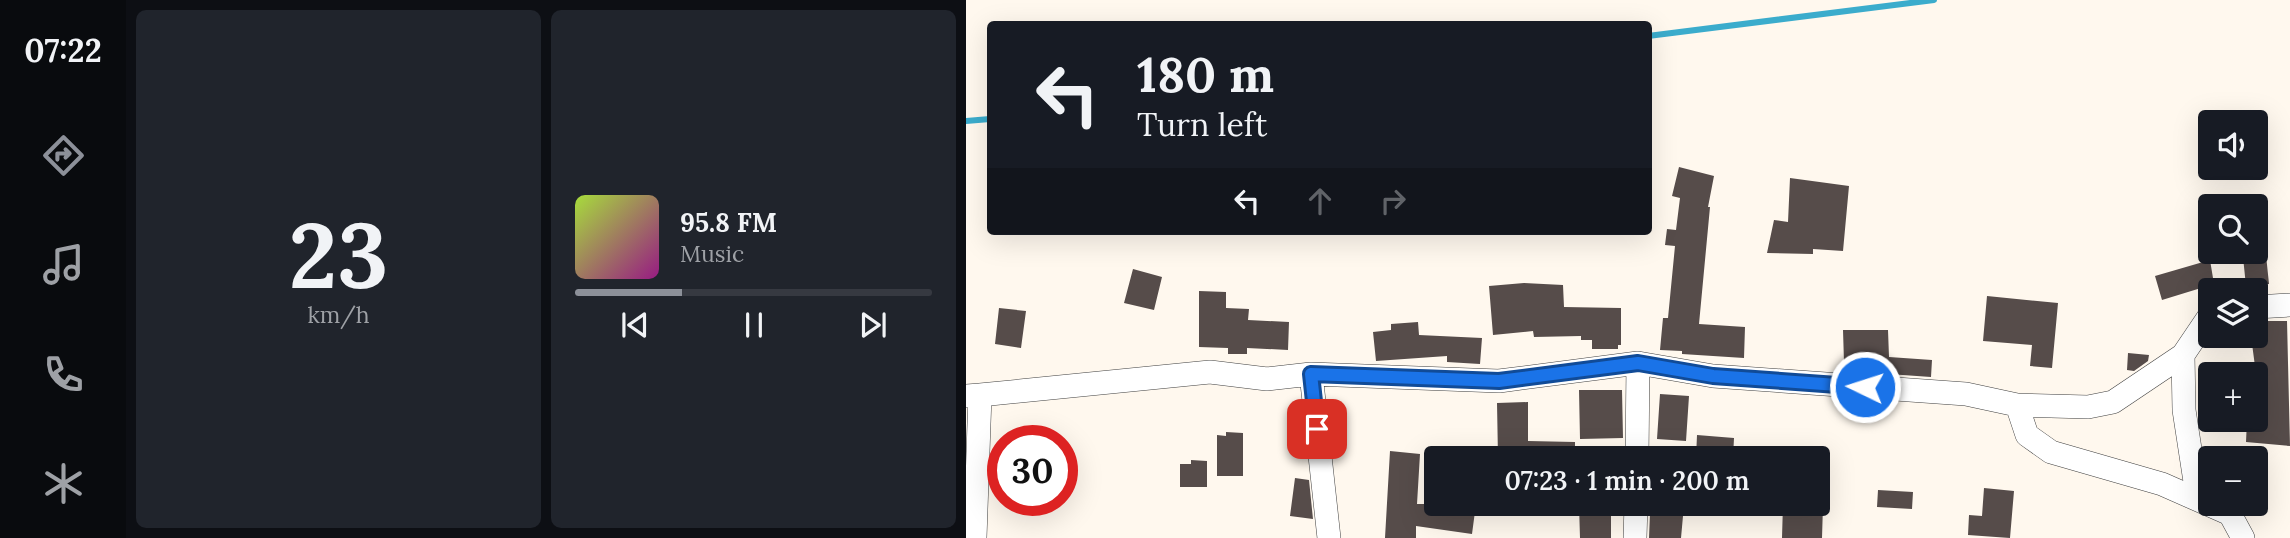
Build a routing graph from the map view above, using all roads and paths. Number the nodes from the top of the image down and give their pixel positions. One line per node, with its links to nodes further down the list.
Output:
1 (2290, 305): 2 (street)
2 (2268, 306)
3 (2198, 333): 4 (street)
4 (2183, 355): 8 (street); 10 (street)
5 (1638, 363): 6 (street); 8 (street); 9 (street)
6 (1311, 374): 7 (street); 15 (street)
7 (973, 395): 14 (street)
8 (2017, 405): 11 (street)
9 (1637, 446)
10 (2198, 490)
11 (2198, 499)
12 (1636, 516): 16 (street)
13 (2229, 516): 17 (street)
14 (975, 538)
15 (1329, 538)
16 (1635, 538)
17 (2243, 538)

